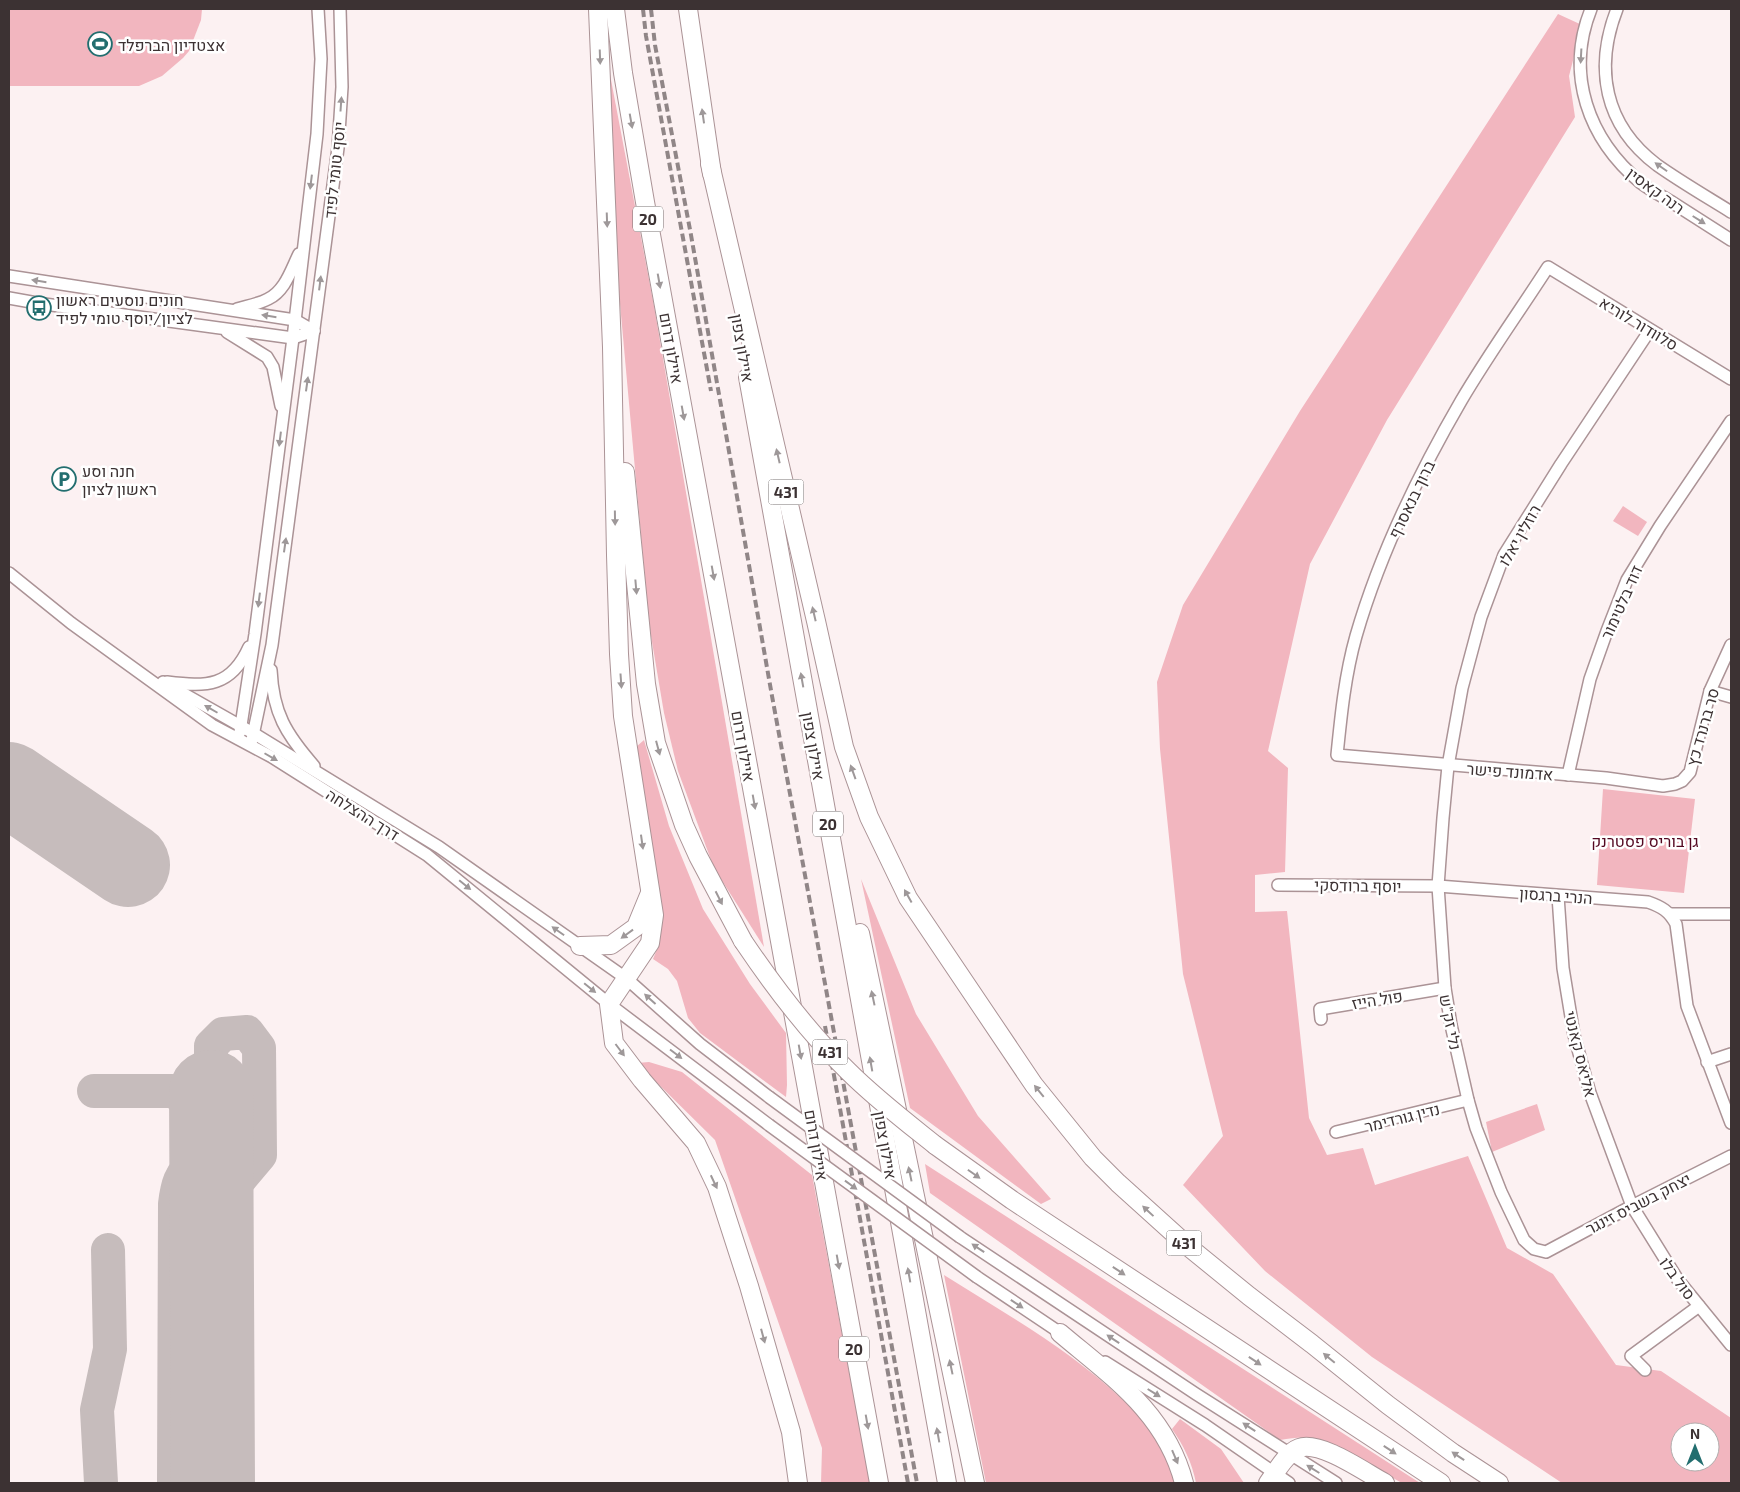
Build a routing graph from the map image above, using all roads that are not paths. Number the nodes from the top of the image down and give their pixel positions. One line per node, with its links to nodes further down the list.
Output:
1 (318, 9): 11 (street, יוסף טומי לפיד, one-way to 11)
2 (340, 9): 19 (street, יוסף טומי לפיד, one-way to 2)
3 (598, 9): 21 (highway, one-way to 21)
4 (615, 9): 69 (highway, איילון דרום / 20, one-way to 69)
5 (688, 9): 8 (highway, איילון צפון / 20, one-way to 5)
6 (1591, 9): 10 (street, רנה קאסין, one-way to 10)
7 (1617, 9): 9 (street, רנה קאסין, one-way to 7)
8 (710, 164): 42 (highway, איילון צפון / 20, one-way to 8); 76 (highway, 431, one-way to 8)
9 (1731, 212)
10 (1731, 240)
11 (303, 245): 15 (street); 16 (street, יוסף טומי לפיד)
12 (1548, 268): 18 (street, סלוודור לוריא); 37 (street, ברוך בנאסרף)
13 (9, 276): 15 (street, one-way to 13)
14 (9, 298): 17 (street)
15 (232, 310): 16 (street, one-way to 15)
16 (295, 320): 19 (street); 20 (street, יוסף טומי לפיד)
17 (223, 330): 20 (street); 23 (street)
18 (1650, 330): 22 (street, סלוודור לוריא); 38 (street, רוזלין יאלו)
19 (314, 331): 20 (street); 28 (street, יוסף טומי לפיד, one-way to 19)
20 (293, 338): 23 (street, יוסף טומי לפיד)
21 (612, 347): 45 (highway, one-way to 45); 75 (highway, 431, one-way to 75, bridge)
22 (1731, 379)
23 (283, 416): 26 (street, יוסף טומי לפיד, one-way to 26)
24 (1731, 421): 40 (street, דוד בלטימור)
25 (9, 573): 27 (street, דרך ההצלחה)
26 (255, 634): 30 (street); 33 (street, יוסף טומי לפיד)
27 (102, 645): 30 (street, דרך ההצלחה); 35 (street, דרך ההצלחה)
28 (272, 645): 34 (street); 39 (street)
29 (1731, 645): 31 (street, סר ברנרד כץ)
30 (163, 682): 33 (street, דרך ההצלחה, one-way to 30)
31 (1710, 691): 32 (street); 41 (street, סר ברנרד כץ)
32 (1731, 697)
33 (241, 727): 34 (street, דרך ההצלחה); 35 (street, יוסף טומי לפיד)
34 (253, 733): 36 (street); 39 (street, דרך ההצלחה)
35 (239, 739): 36 (street, דרך ההצלחה)
36 (251, 746): 52 (street, דרך ההצלחה, one-way to 52)
37 (1337, 755): 38 (street, אדמונד פישר)
38 (1448, 766): 40 (street, אדמונד פישר); 44 (street, נלי זק"ש)
39 (322, 775): 49 (street, דרך ההצלחה, one-way to 39)
40 (1568, 775): 41 (street, אדמונד פישר)
41 (1682, 781)
42 (827, 816): 70 (highway, איילון צפון / 20, one-way to 42); 71 (highway, one-way to 42)
43 (1278, 885): 44 (street, יוסף ברודסקי)
44 (1438, 886): 46 (street, הנרי ברגסון); 51 (street, נלי זק"ש)
45 (650, 893): 49 (highway, one-way to 49); 50 (highway)
46 (1558, 896): 47 (street, הנרי ברגסון); 60 (street, אליאס קאנטי)
47 (1671, 914): 48 (street); 55 (street)
48 (1731, 914)
49 (580, 946): 50 (street, דרך ההצלחה)
50 (627, 979): 52 (highway); 66 (street, דרך ההצלחה, one-way to 50, bridge)
51 (1445, 988): 53 (street, פול הייז); 56 (street, נלי זק"ש)
52 (609, 1004): 63 (street, דרך ההצלחה, one-way to 63, bridge); 68 (highway, one-way to 68)
53 (1321, 1019)
54 (1731, 1054): 55 (street)
55 (1707, 1062): 57 (street)
56 (1468, 1100): 58 (street, נדין גורדימר); 61 (street, נלי זק"ש)
57 (1731, 1123)
58 (1336, 1132)
59 (1731, 1156): 60 (street, יצחק בשביס זינגר)
60 (1632, 1206): 61 (street, יצחק בשביס זינגר); 62 (street, סול בלו)
61 (1546, 1252)
62 (1699, 1306): 64 (street, סול בלו); 65 (street)
63 (1060, 1333): 67 (street, דרך ההצלחה, one-way to 67); 72 (highway, one-way to 72)
64 (1731, 1345)
65 (1645, 1370)
66 (1290, 1454): 67 (highway); 73 (street, דרך ההצלחה, one-way to 66); 74 (highway)
67 (1277, 1480)
68 (798, 1483)
69 (878, 1483)
70 (947, 1483)
71 (975, 1483)
72 (1184, 1483)
73 (1336, 1483)
74 (1385, 1483)
75 (1441, 1483)
76 (1499, 1483)

